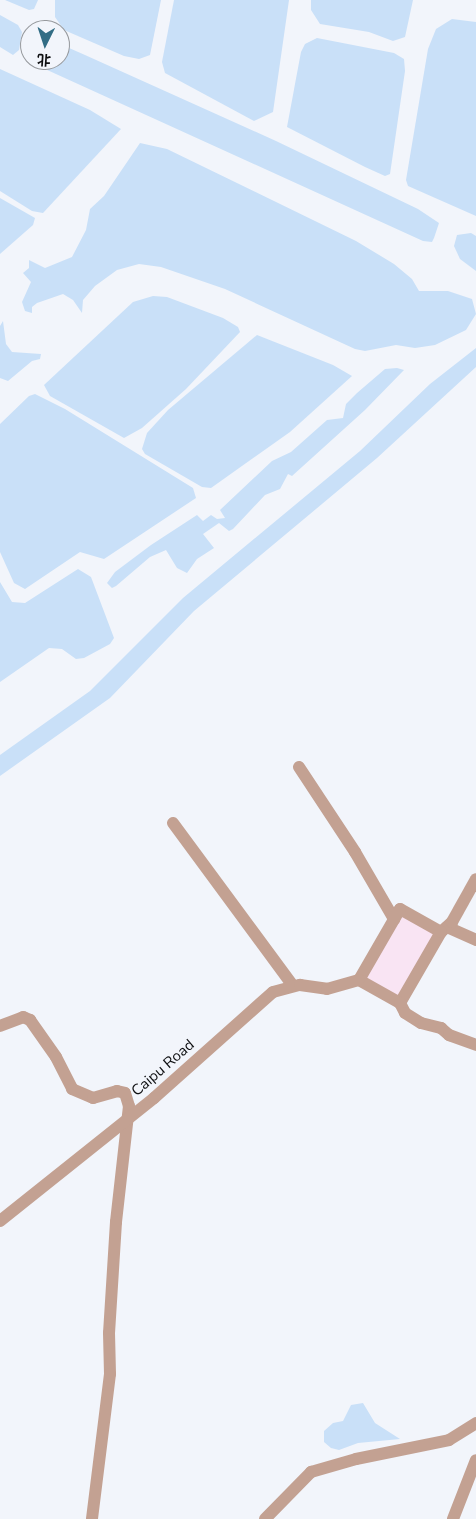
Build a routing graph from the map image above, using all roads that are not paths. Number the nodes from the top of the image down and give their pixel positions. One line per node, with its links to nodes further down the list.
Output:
1 (299, 767): 4 (street)
2 (173, 823): 8 (street)
3 (476, 879): 5 (street)
4 (394, 919): 5 (street); 7 (street)
5 (444, 930): 6 (street); 9 (street)
6 (476, 940)
7 (359, 980): 8 (street, Caipu Road); 9 (street)
8 (293, 986): 12 (street, Caipu Road)
9 (400, 1004): 11 (street)
10 (0, 1026): 12 (street)
11 (476, 1045)
12 (127, 1120): 13 (street, Caipu Road); 16 (street)
13 (0, 1220)
14 (476, 1423): 17 (street)
15 (476, 1460): 18 (street)
16 (92, 1519)
17 (265, 1519)
18 (453, 1519)

